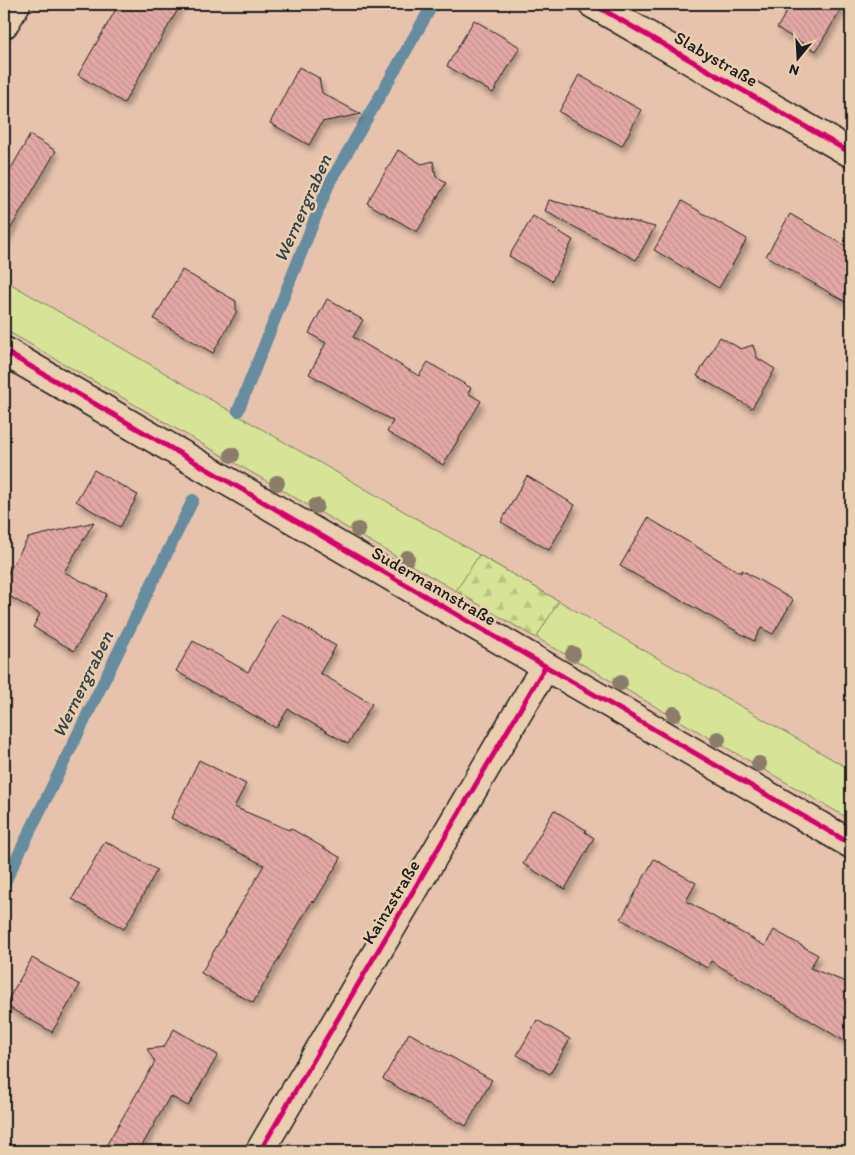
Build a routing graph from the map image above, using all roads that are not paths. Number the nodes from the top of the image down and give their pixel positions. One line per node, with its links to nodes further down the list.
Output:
1 (16, 4): 3 (street)
2 (593, 4): 4 (street, Slabystraße)
3 (4, 24)
4 (851, 153)
5 (4, 351): 6 (street, Sudermannstraße)
6 (546, 666): 7 (street, Sudermannstraße); 8 (street, Kainzstraße)
7 (851, 844)
8 (260, 1151)

